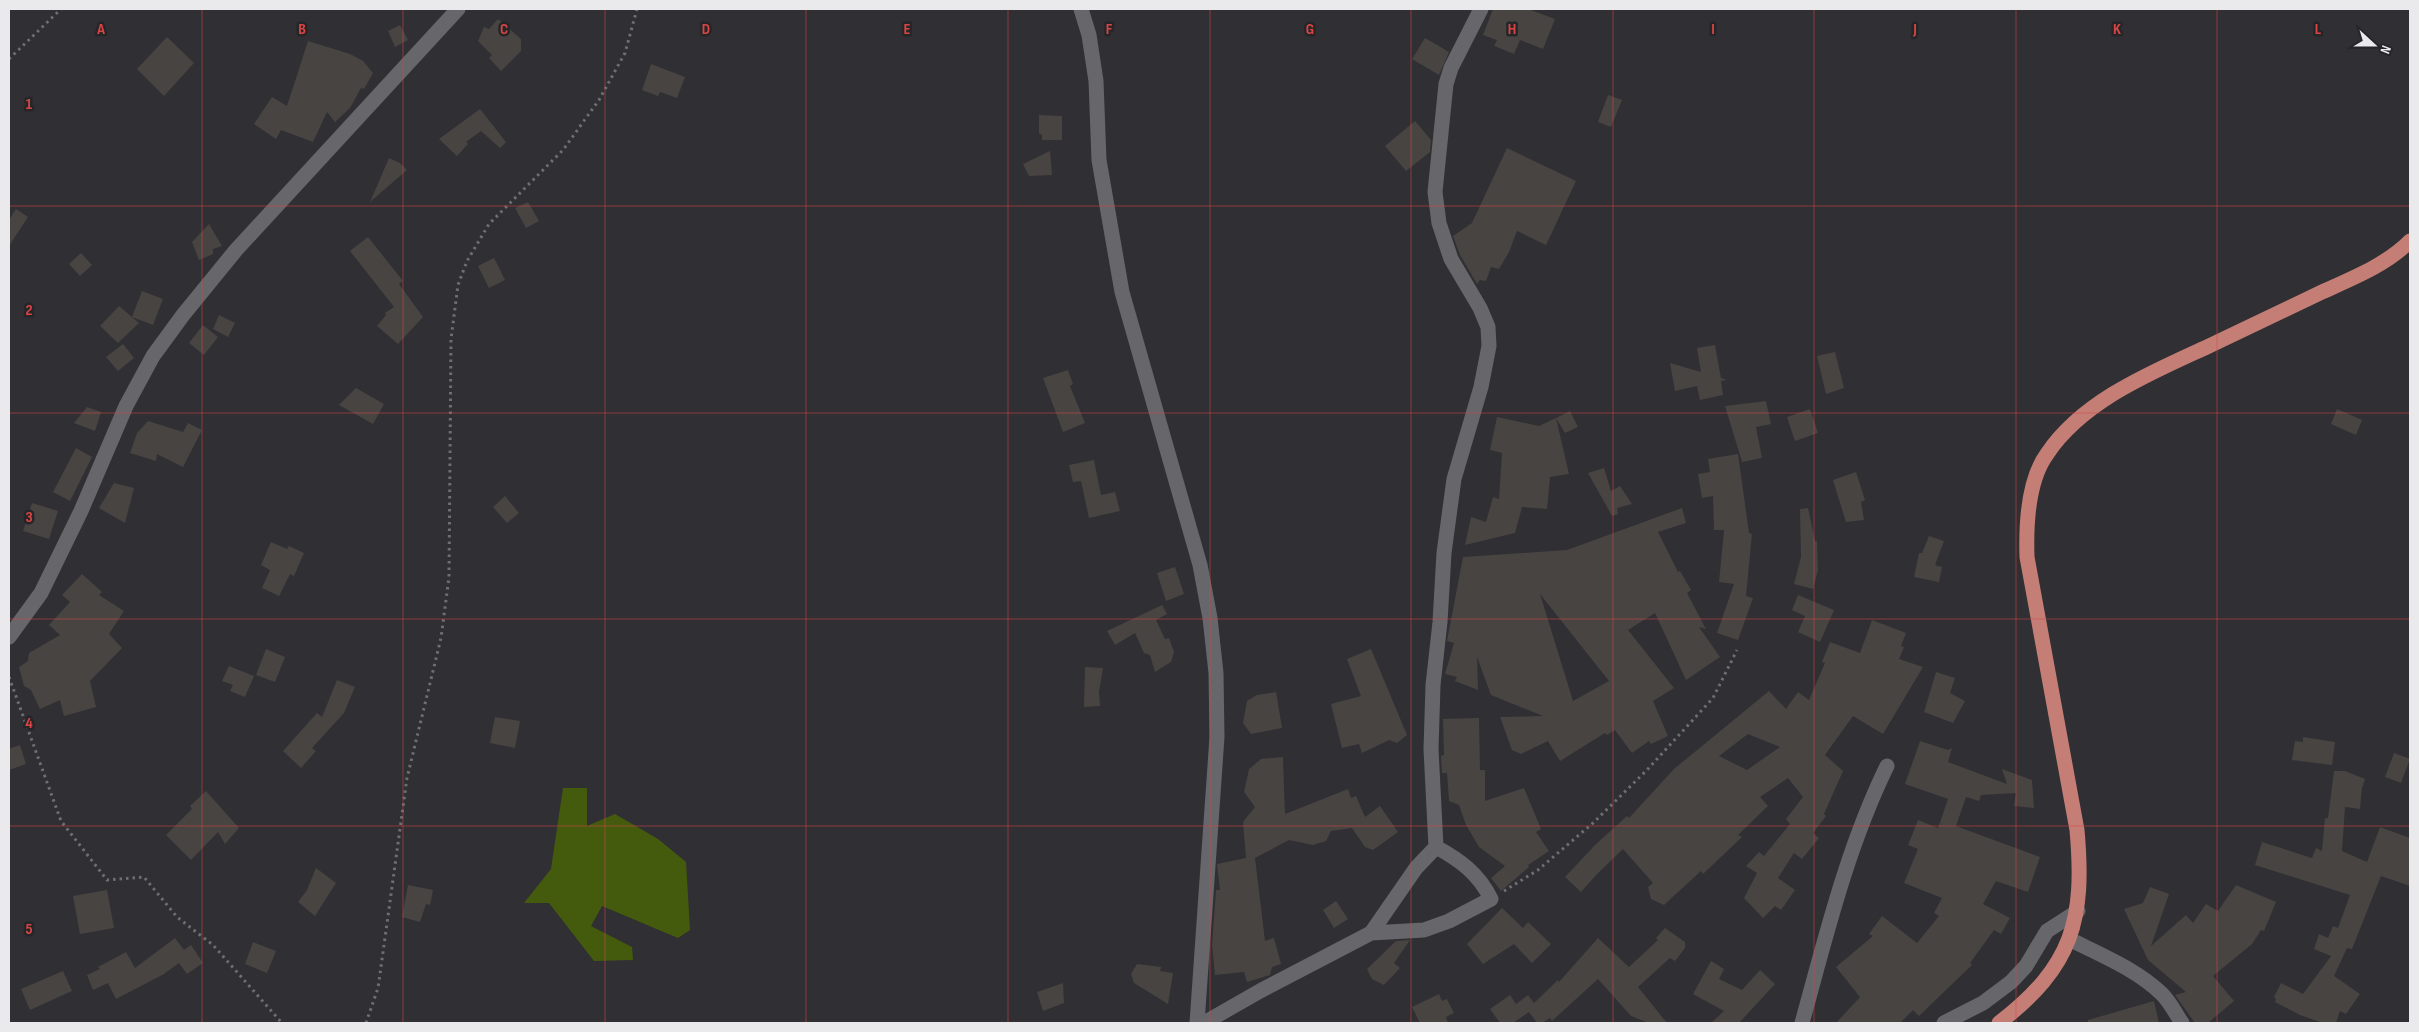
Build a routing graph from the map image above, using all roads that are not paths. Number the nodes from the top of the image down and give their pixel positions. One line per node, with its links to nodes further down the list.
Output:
1 (458, 9): 5 (street)
2 (1081, 9): 11 (street)
3 (1481, 9): 7 (street)
4 (2410, 241): 8 (highway)
5 (9, 637)
6 (1887, 766): 13 (street)
7 (1436, 847): 9 (street); 9 (street)
8 (2078, 911): 10 (highway); 14 (street)
9 (1371, 933): 12 (street)
10 (2069, 939): 15 (highway); 16 (street)
11 (1197, 1023)
12 (1204, 1023)
13 (1802, 1023)
14 (1944, 1023)
15 (1999, 1023)
16 (2182, 1023)

